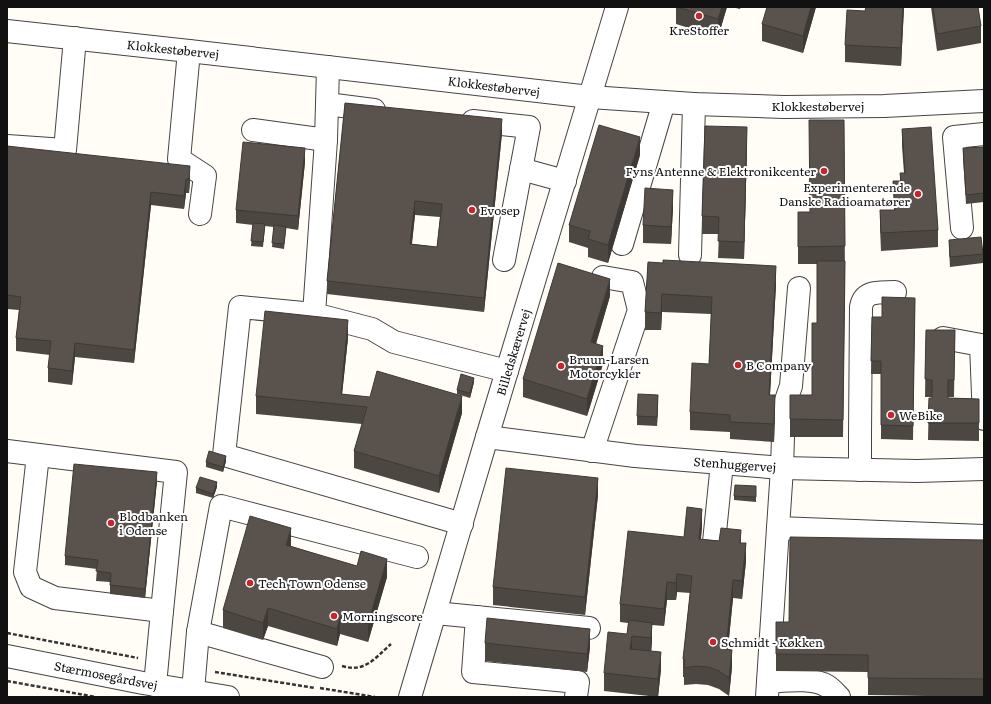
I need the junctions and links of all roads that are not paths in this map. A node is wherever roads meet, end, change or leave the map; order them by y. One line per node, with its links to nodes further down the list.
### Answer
1 (617, 7): 6 (street, Billedskærervej)
2 (7, 31): 3 (street, Klokkestøbervej)
3 (75, 38): 4 (street, Klokkestøbervej); 16 (street)
4 (189, 51): 5 (street, Klokkestøbervej); 19 (street)
5 (328, 67): 6 (street, Klokkestøbervej); 9 (street)
6 (590, 97): 8 (street, Klokkestøbervej); 18 (street, Billedskærervej)
7 (984, 101): 10 (street, Klokkestøbervej)
8 (664, 102): 10 (street, Klokkestøbervej); 21 (street)
9 (327, 104): 11 (street); 15 (street)
10 (694, 104): 22 (street)
11 (397, 112)
12 (451, 118): 17 (street)
13 (253, 130): 15 (street)
14 (984, 134): 20 (street)
15 (326, 140): 27 (street)
16 (7, 146)
17 (521, 169): 18 (street); 23 (street)
18 (565, 180): 29 (street, Billedskærervej)
19 (200, 214)
20 (962, 228)
21 (622, 244)
22 (690, 255)
23 (504, 260)
24 (603, 277): 33 (street)
25 (799, 288): 36 (street)
26 (895, 292): 38 (street)
27 (314, 314): 29 (street); 40 (street)
28 (943, 338): 30 (street)
29 (507, 371): 31 (street, Billedskærervej)
30 (984, 419)
31 (487, 437): 33 (street, Stenhuggervej); 40 (street, Billedskærervej)
32 (7, 451): 34 (street)
33 (592, 451): 35 (street, Stenhuggervej)
34 (38, 455): 45 (street); 45 (street)
35 (722, 463): 36 (street, Stenhuggervej); 43 (street)
36 (782, 468): 38 (street, Stenhuggervej); 41 (street)
37 (984, 469): 38 (street, Stenhuggervej)
38 (860, 470)
39 (984, 522): 42 (street)
40 (462, 524): 46 (street, Billedskærervej)
41 (778, 528): 42 (street); 53 (street)
42 (984, 536)
43 (714, 542)
44 (417, 558): 49 (street)
45 (162, 611): 52 (street)
46 (435, 613): 47 (street); 56 (street, Billedskærervej)
47 (477, 617): 48 (street); 57 (street)
48 (588, 628)
49 (198, 632): 51 (street); 54 (street)
50 (7, 656): 52 (street, Stærmosegårdsvej)
51 (322, 667)
52 (155, 685): 54 (street, Stærmosegårdsvej)
53 (767, 689): 58 (street)
54 (193, 691): 55 (street, Stærmosegårdsvej)
55 (228, 697)
56 (410, 697)
57 (576, 697)
58 (839, 697)

